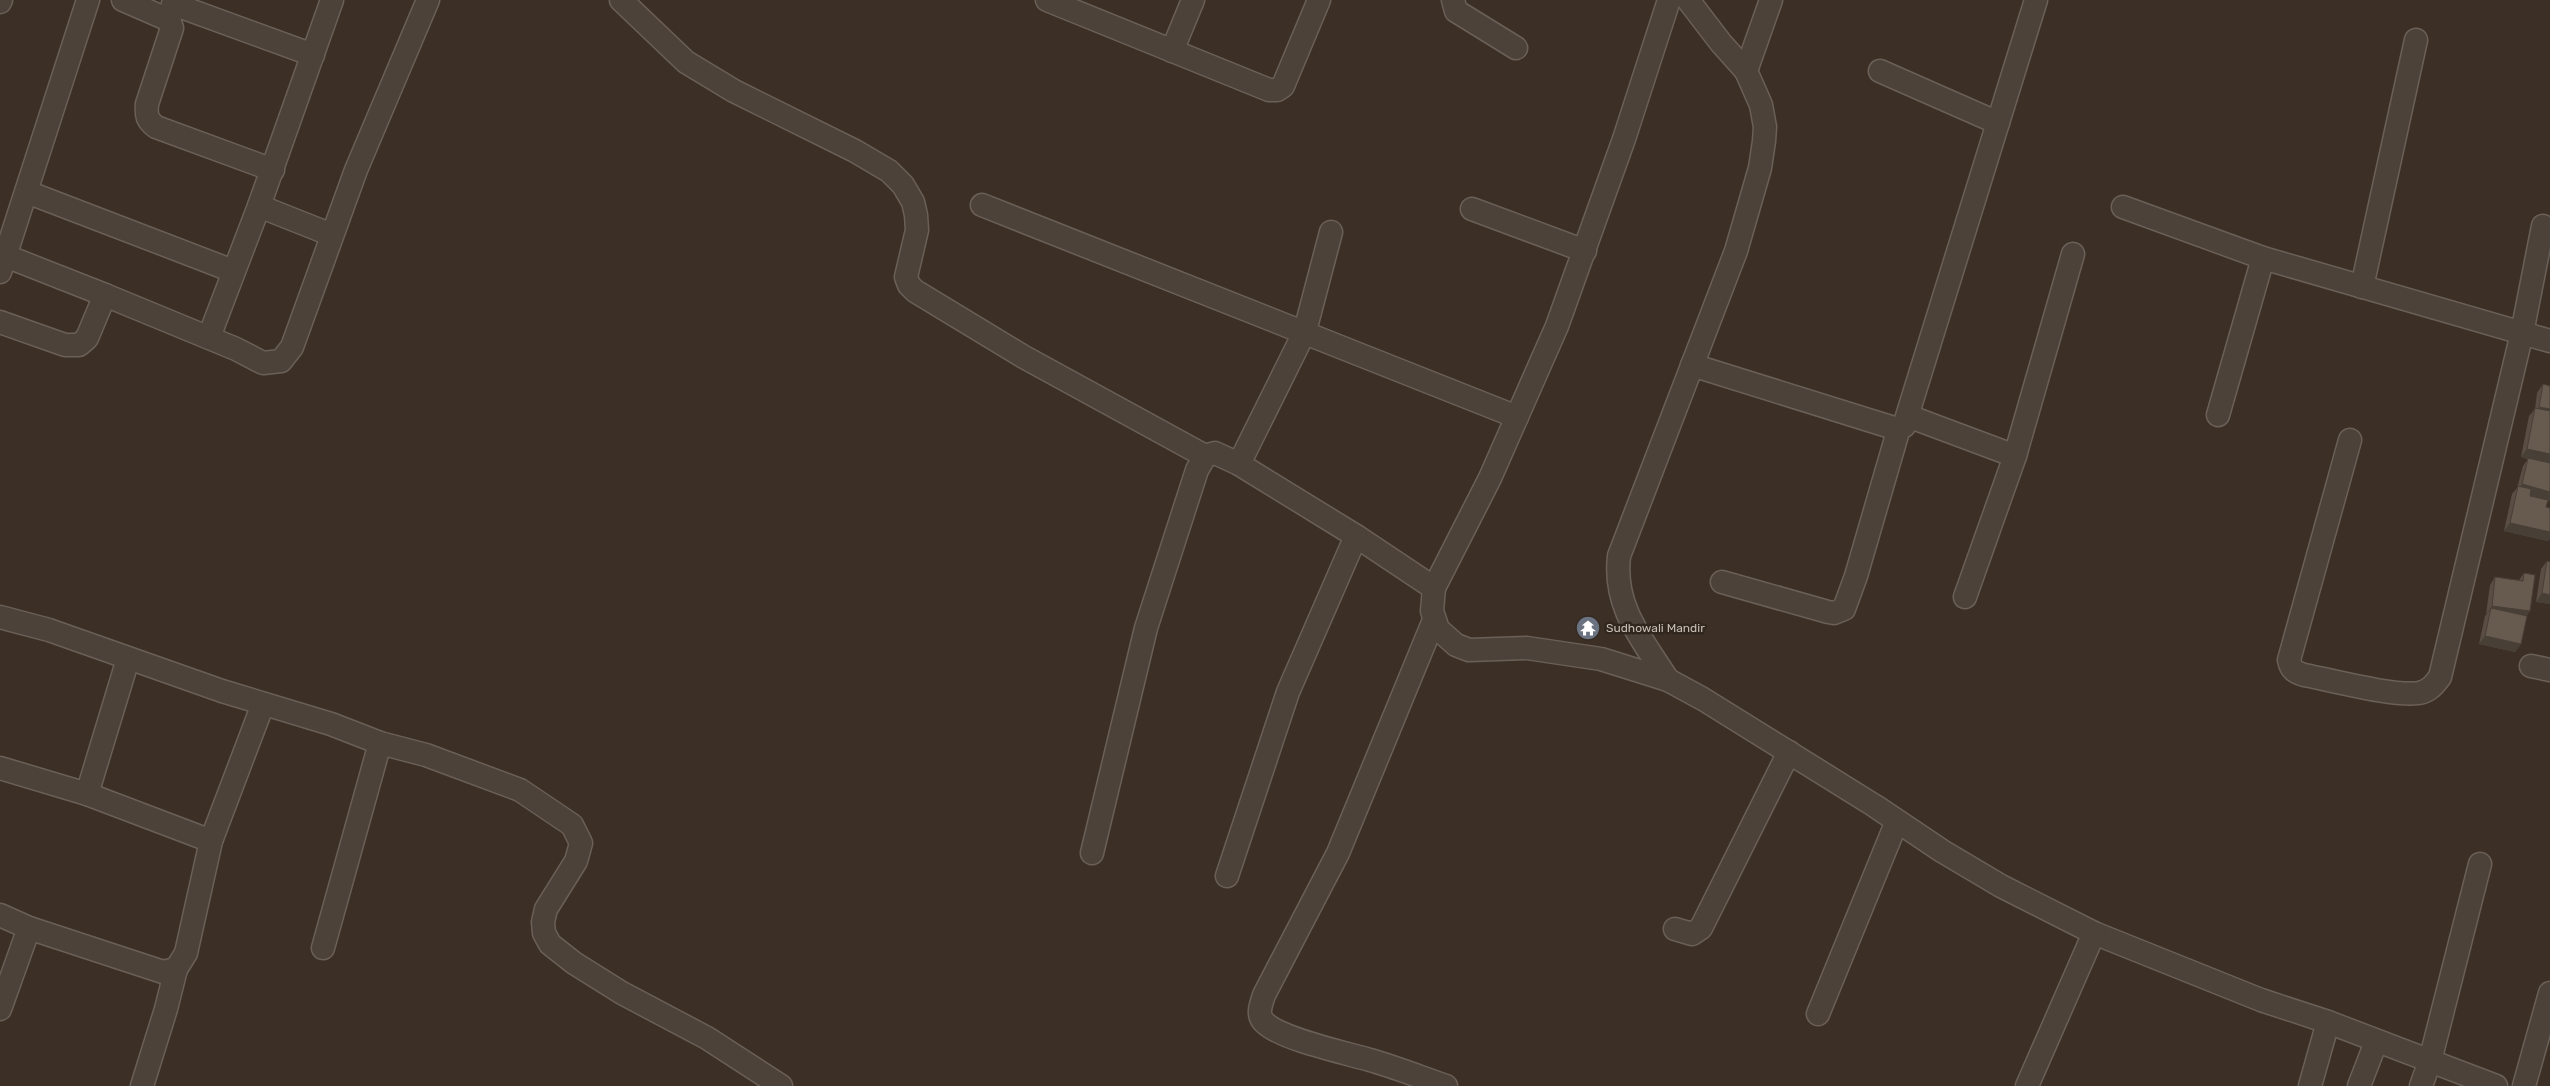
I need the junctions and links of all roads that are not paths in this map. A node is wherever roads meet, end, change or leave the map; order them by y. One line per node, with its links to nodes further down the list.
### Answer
1 (88, 0): 23 (street)
2 (123, 0): 14 (street)
3 (332, 0): 18 (street)
4 (428, 0): 30 (street)
5 (621, 0): 48 (street)
6 (1193, 0): 17 (street)
7 (1319, 0): 17 (street)
8 (1452, 0): 16 (street)
9 (1669, 0): 31 (street)
10 (1688, 0): 20 (street)
11 (1771, 0): 20 (street)
12 (2036, 0): 21 (street)
13 (1057, 2): 17 (street)
14 (168, 20): 18 (street); 22 (street)
15 (2416, 40): 36 (street)
16 (1516, 48)
17 (1172, 51)
18 (313, 55): 22 (street)
19 (1880, 70): 21 (street)
20 (1746, 71): 43 (street)
21 (1998, 124): 46 (street)
22 (273, 170): 25 (street)
23 (27, 192): 34 (street); 35 (street)
24 (982, 205): 39 (street)
25 (259, 206): 30 (street); 35 (street)
26 (2123, 207): 33 (street)
27 (1472, 209): 31 (street)
28 (2543, 226): 40 (street)
29 (1331, 232): 39 (street)
30 (332, 235): 41 (street)
31 (1584, 251): 45 (street)
32 (2073, 254): 49 (street)
33 (2263, 258): 36 (street); 44 (street)
34 (3, 264): 37 (street)
35 (233, 271): 41 (street)
36 (2362, 287): 40 (street)
37 (105, 295): 38 (street); 41 (street)
38 (0, 322)
39 (1305, 331): 45 (street); 50 (street)
40 (2522, 333): 42 (street); 47 (street)
41 (209, 338)
42 (2550, 341)
43 (1692, 365): 46 (street); 58 (street)
44 (2218, 415)
45 (1517, 417): 53 (street)
46 (1904, 422): 49 (street); 52 (street)
47 (2350, 440)
48 (1205, 456): 50 (street); 66 (street)
49 (2015, 456): 54 (street)
50 (1239, 464): 51 (street)
51 (1356, 536): 53 (street); 68 (street)
52 (1722, 582)
53 (1434, 588): 56 (street)
54 (1965, 597)
55 (0, 617): 57 (street)
56 (1434, 620): 58 (street); 83 (street)
57 (128, 659): 59 (street); 63 (street)
58 (1668, 680): 61 (street)
59 (263, 704): 60 (street); 65 (street)
60 (380, 743): 73 (street); 82 (street)
61 (1789, 752): 64 (street); 71 (street)
62 (0, 768): 63 (street)
63 (87, 794): 65 (street)
64 (1897, 821): 72 (street); 77 (street)
65 (211, 841): 74 (street)
66 (1092, 853)
67 (2480, 864): 80 (street)
68 (1227, 876)
69 (0, 915): 70 (street)
70 (29, 928): 74 (street); 76 (street)
71 (1675, 929)
72 (2094, 933): 78 (street); 84 (street)
73 (323, 948)
74 (176, 969): 81 (street)
75 (2550, 993): 89 (street)
76 (0, 1009)
77 (1818, 1014)
78 (2328, 1022): 79 (street); 85 (street)
79 (2376, 1042): 80 (street); 86 (street)
80 (2430, 1061): 87 (street); 88 (street)
81 (142, 1086)
82 (781, 1086)
83 (1446, 1086)
84 (2027, 1086)
85 (2310, 1086)
86 (2359, 1086)
87 (2421, 1086)
88 (2496, 1086)
89 (2524, 1086)

